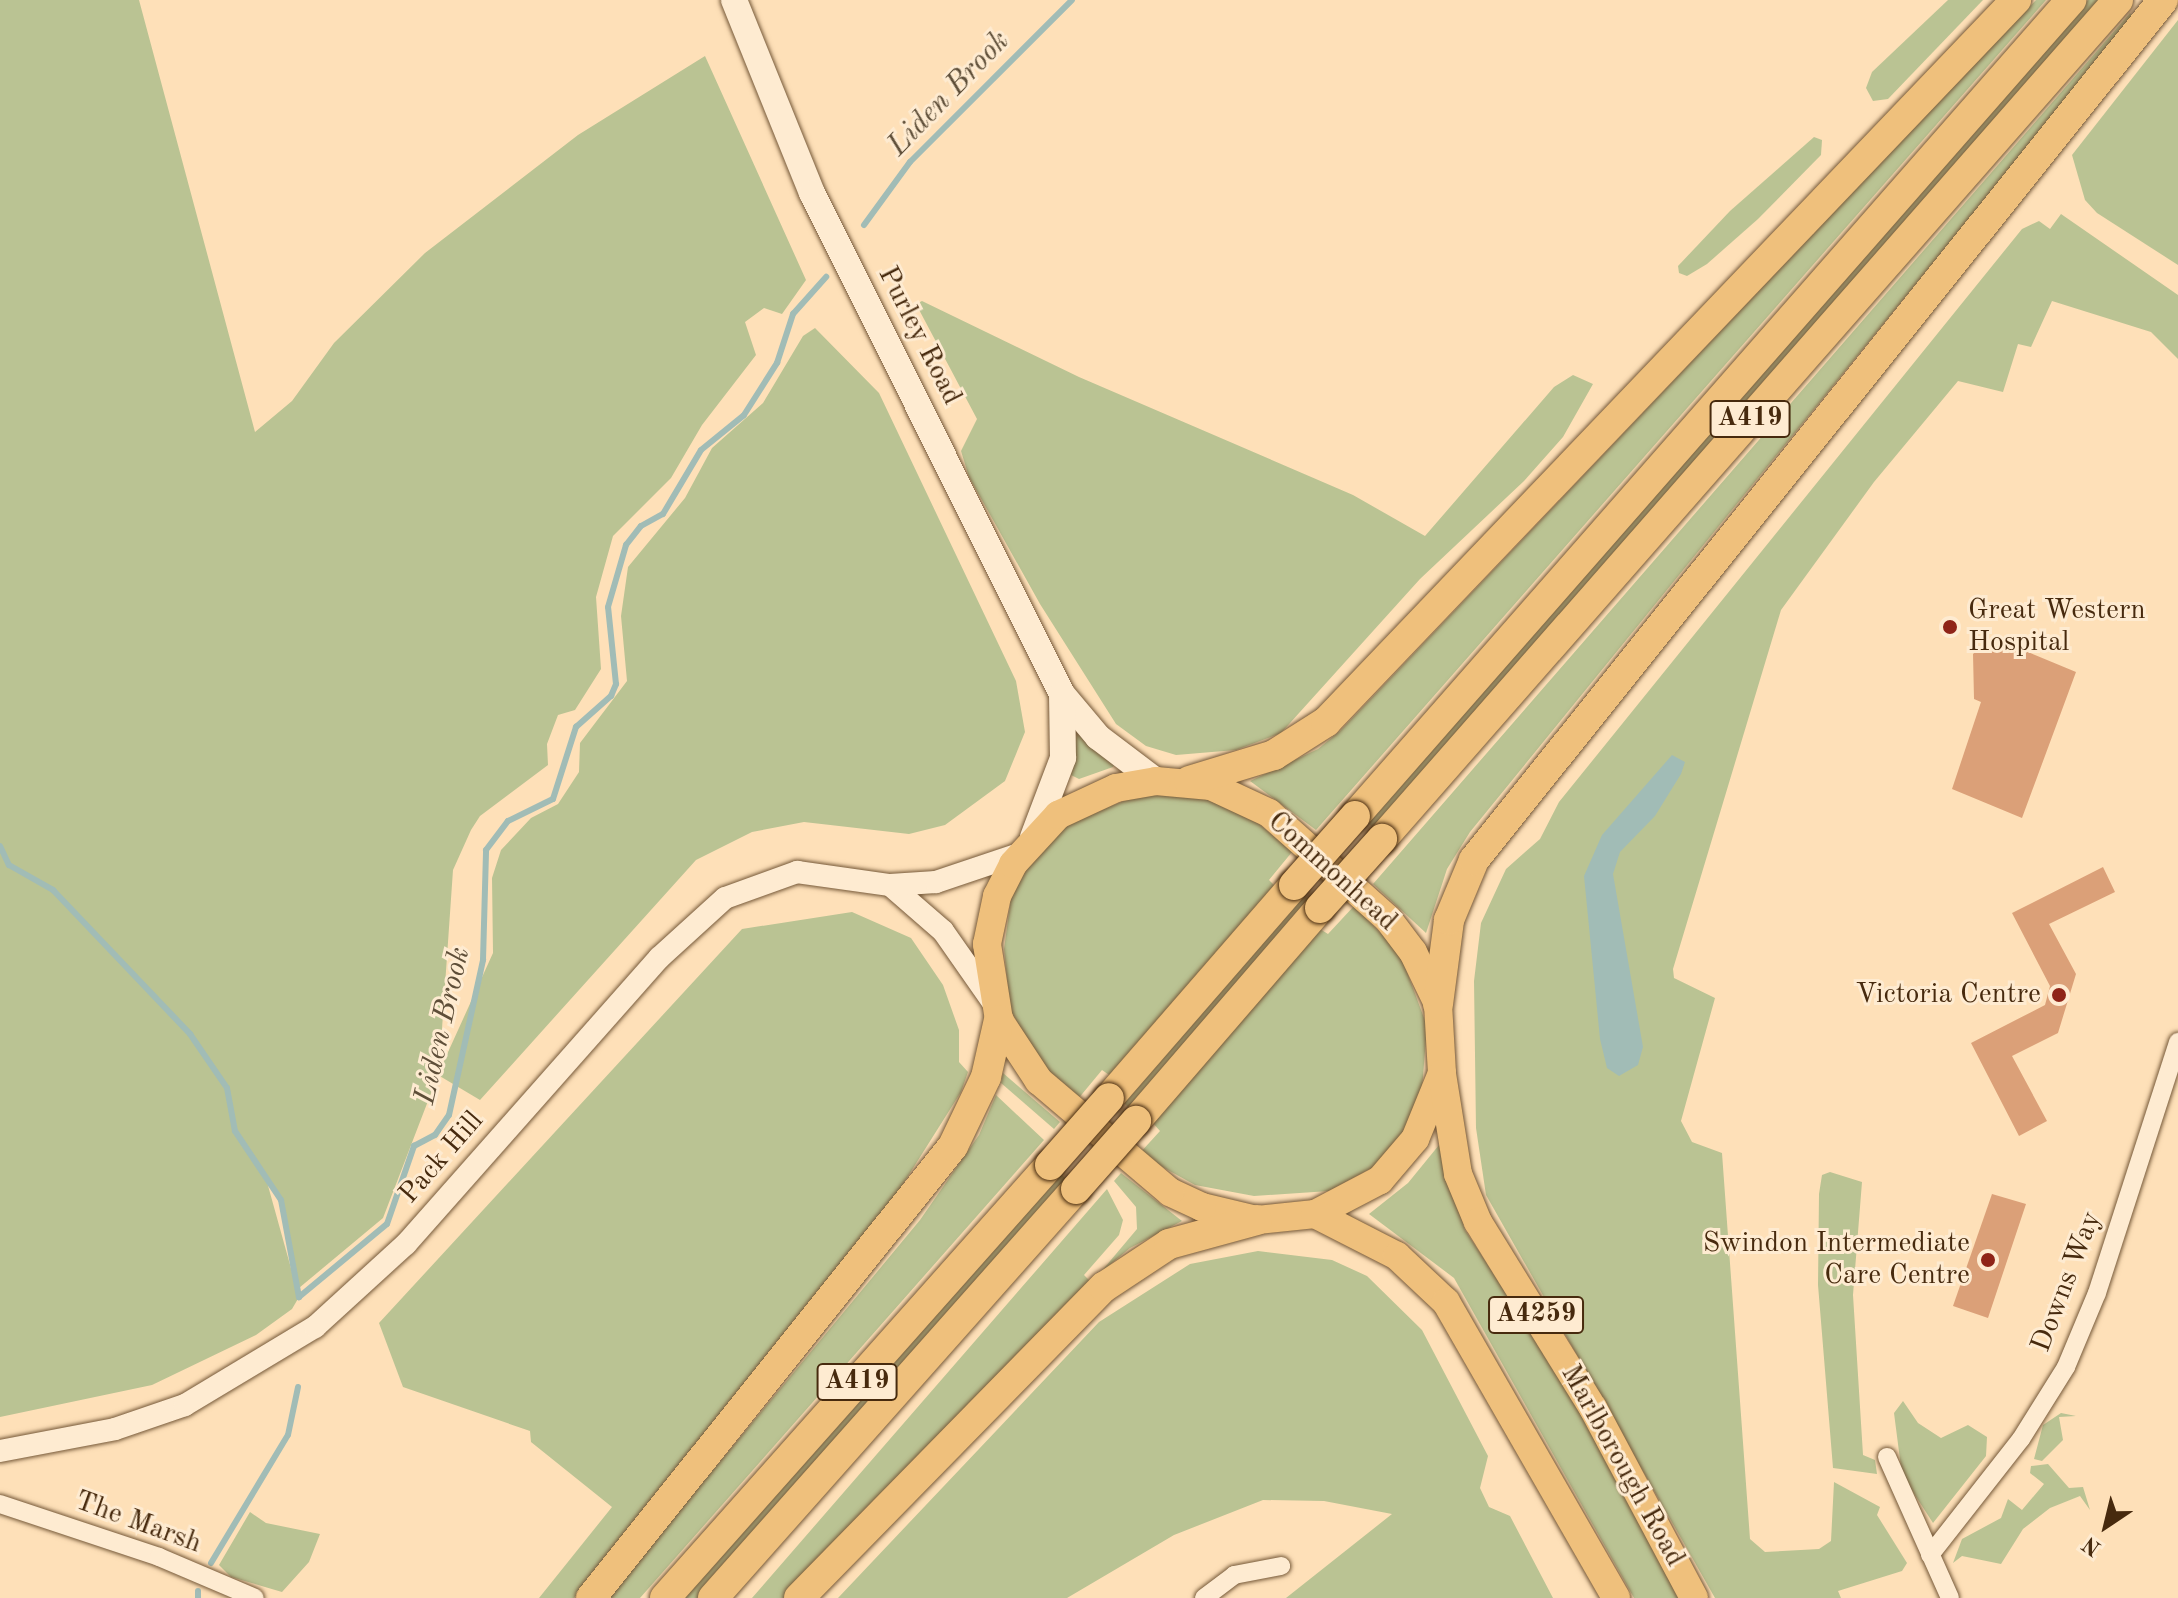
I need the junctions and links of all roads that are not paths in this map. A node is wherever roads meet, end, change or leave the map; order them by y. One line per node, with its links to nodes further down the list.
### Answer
1 (734, 0): 6 (main road, Purley Road)
2 (2016, 0): 8 (highway)
3 (2071, 0): 24 (highway, A419, bridge)
4 (2118, 0): 25 (highway, A419, bridge)
5 (2163, 0): 11 (highway, A419)
6 (1062, 694): 7 (main road, Purley Road); 9 (main road, Purley Road)
7 (1156, 781): 8 (main road, Commonhead); 9 (main road, Commonhead)
8 (1189, 781): 11 (main road, Commonhead)
9 (1026, 845): 10 (street, Pack Hill); 12 (main road, Commonhead)
10 (890, 885): 12 (street); 17 (street, Pack Hill)
11 (1438, 1004): 14 (main road, Commonhead)
12 (995, 1011): 16 (main road, Commonhead); 23 (highway, A419)
13 (2178, 1042): 20 (street, Downs Way)
14 (1442, 1073): 15 (main road, Commonhead); 29 (main road, Marlborough Road / A4259)
15 (1315, 1214): 16 (main road, Commonhead); 28 (main road, A4259)
16 (1257, 1220): 26 (highway)
17 (0, 1451)
18 (1887, 1457): 20 (street)
19 (0, 1504): 22 (street, The Marsh)
20 (1930, 1555): 30 (street)
21 (1281, 1566): 27 (street)
22 (255, 1598)
23 (591, 1598)
24 (665, 1598)
25 (713, 1598)
26 (799, 1598)
27 (1204, 1598)
28 (1616, 1598)
29 (1694, 1598)
30 (1950, 1598)

